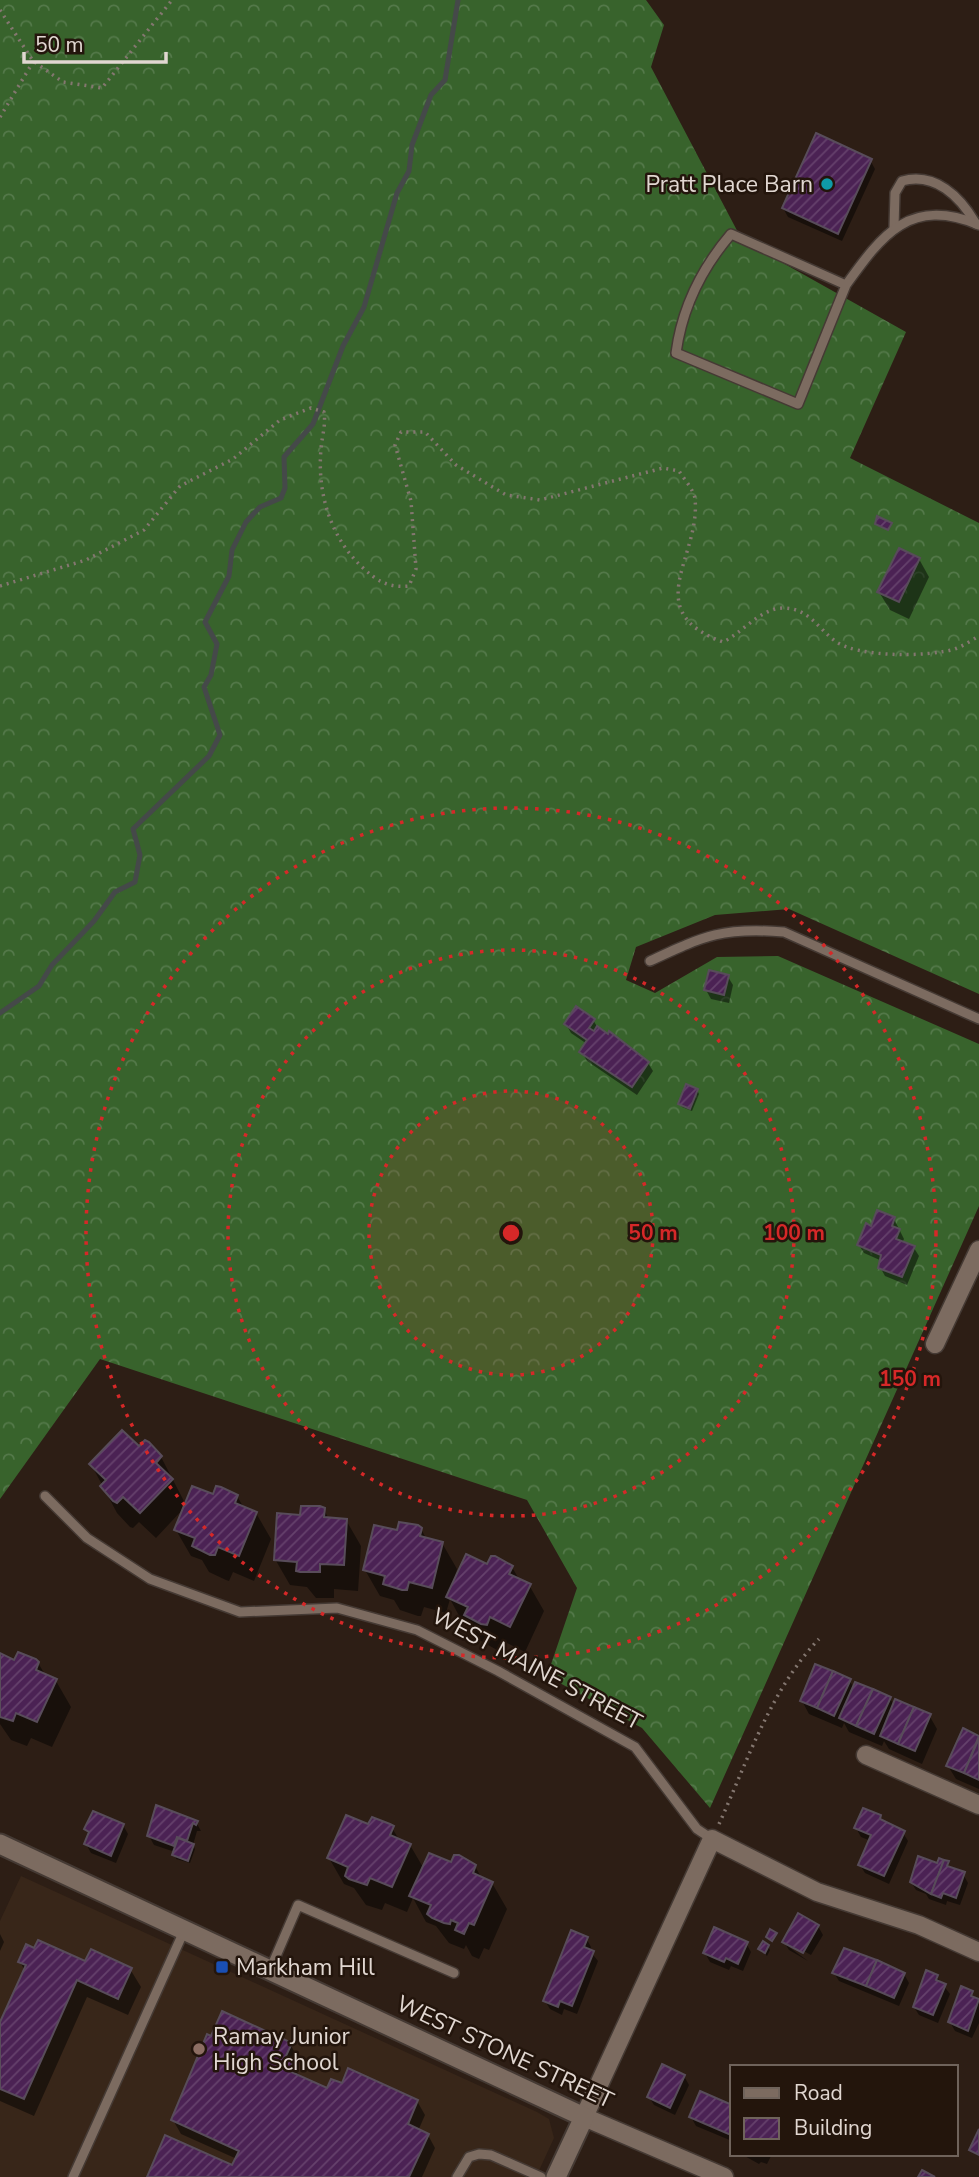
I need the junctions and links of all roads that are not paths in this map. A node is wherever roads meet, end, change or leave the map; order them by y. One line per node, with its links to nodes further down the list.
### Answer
1 (977, 224): 2 (lane); 2 (lane)
2 (894, 227): 3 (lane)
3 (846, 285): 3 (lane)
4 (650, 961): 5 (lane)
5 (979, 1019)
6 (979, 1250): 7 (street)
7 (934, 1344)
8 (45, 1496): 11 (lane, WEST MAINE STREET)
9 (866, 1755): 10 (street)
10 (979, 1805)
11 (712, 1839): 14 (street, WEST MAINE STREET); 17 (street)
12 (0, 1844): 13 (street, WEST STONE STREET)
13 (184, 1931): 15 (street, WEST STONE STREET); 18 (lane)
14 (979, 1952)
15 (270, 1970): 16 (lane); 17 (street, WEST STONE STREET)
16 (454, 1973)
17 (584, 2117): 21 (street); 22 (street, WEST STONE STREET)
18 (73, 2177)
19 (457, 2177): 20 (lane)
20 (541, 2177)
21 (556, 2177)
22 (724, 2177)

